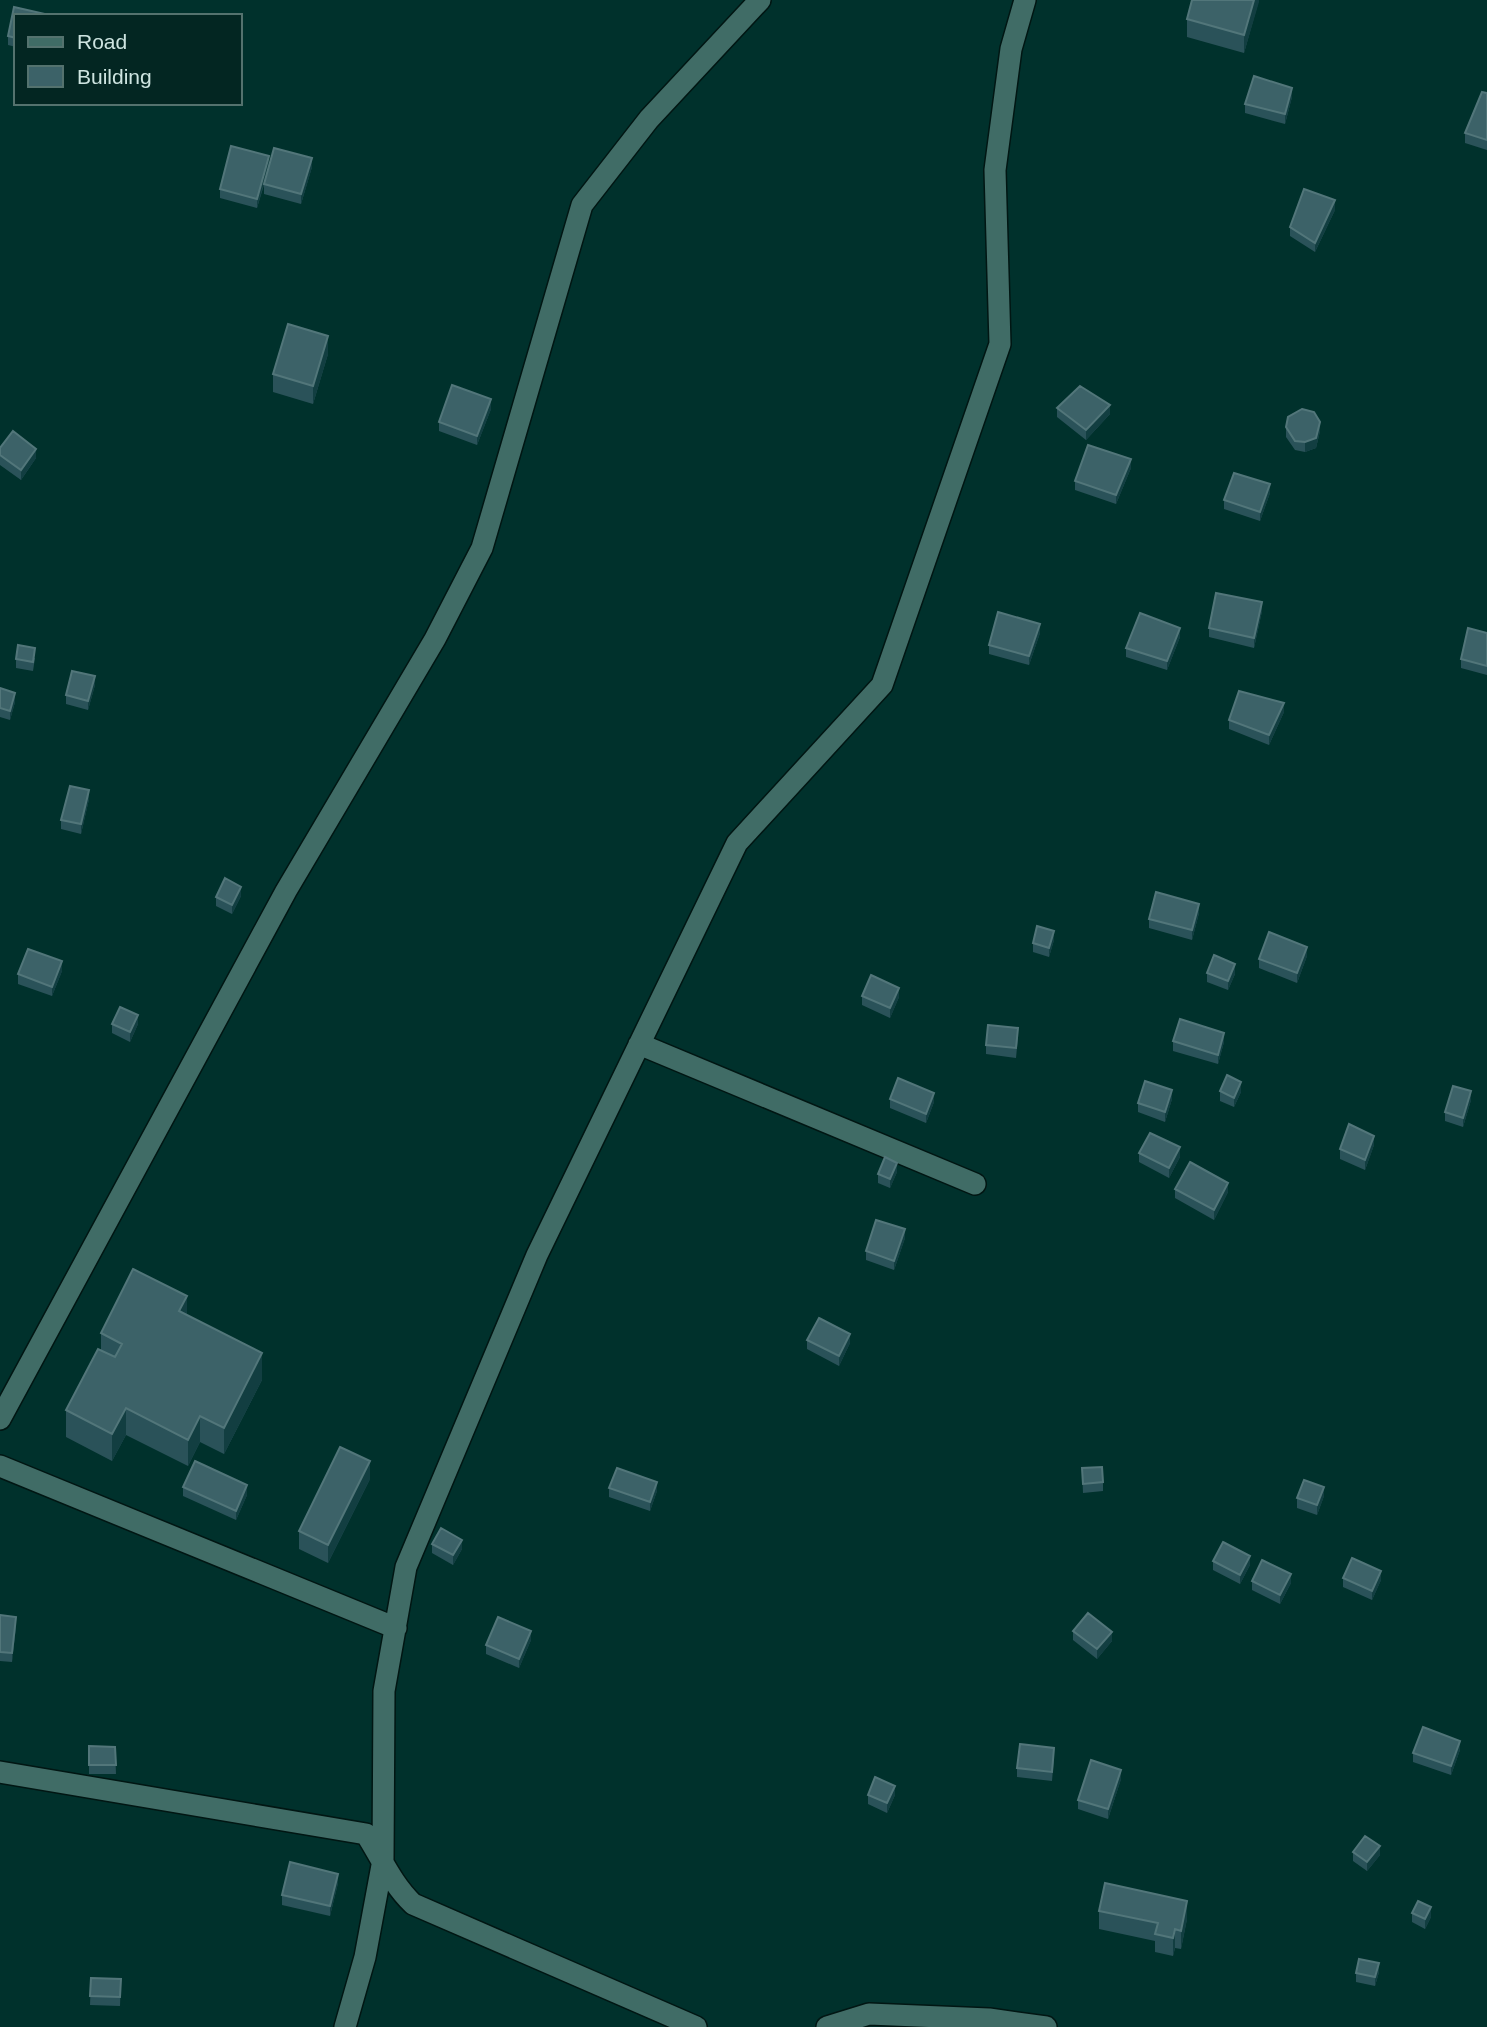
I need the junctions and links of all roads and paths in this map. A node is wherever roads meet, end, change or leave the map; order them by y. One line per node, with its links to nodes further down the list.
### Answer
1 (760, 0): 5 (street)
2 (1025, 0): 3 (street)
3 (639, 1044): 4 (street); 7 (street)
4 (975, 1184)
5 (0, 1419)
6 (0, 1466): 7 (street)
7 (396, 1628): 9 (street)
8 (0, 1772): 9 (street)
9 (383, 1860): 10 (street); 11 (street)
10 (345, 2027)
11 (696, 2027)
12 (827, 2027): 13 (street)
13 (1046, 2027)

